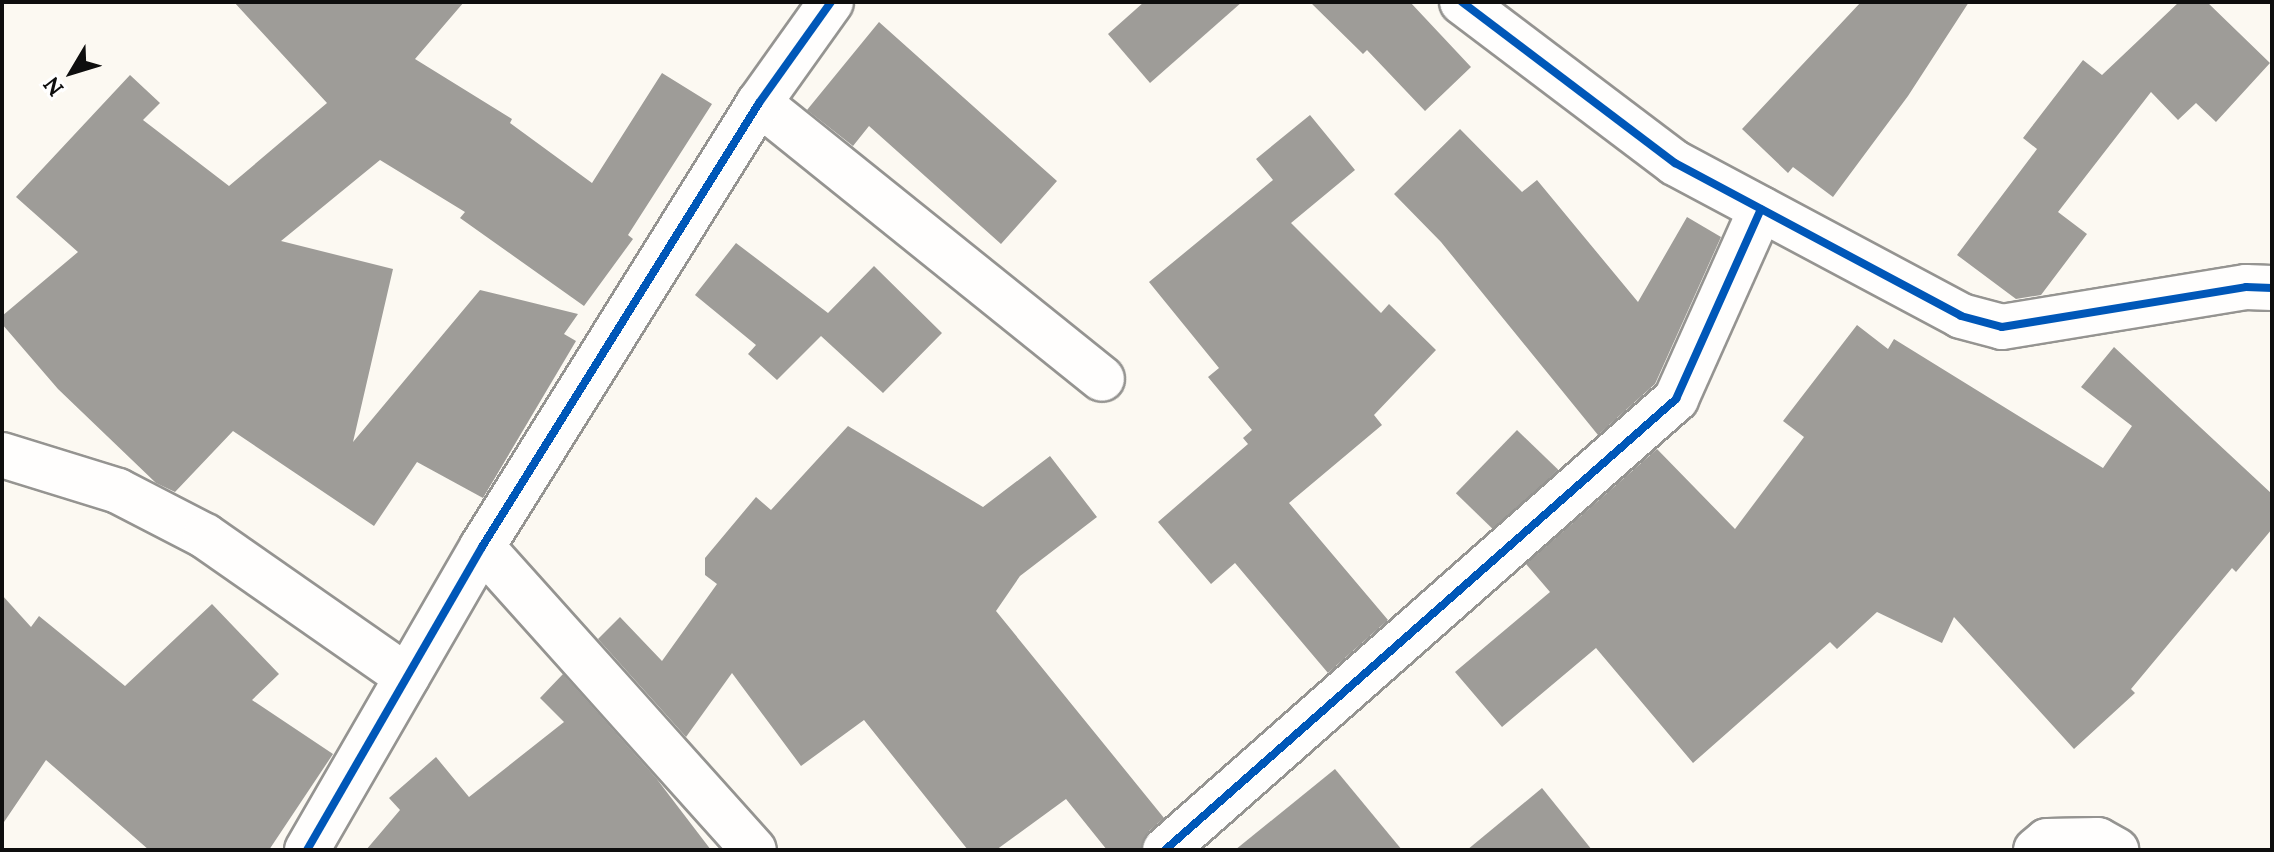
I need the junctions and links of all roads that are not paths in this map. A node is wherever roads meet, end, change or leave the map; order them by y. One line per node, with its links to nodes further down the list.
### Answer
1 (831, 2): 3 (street)
2 (1462, 2): 4 (street)
3 (759, 103): 6 (street); 8 (street)
4 (1761, 209): 5 (street); 12 (street)
5 (2272, 288)
6 (1102, 379)
7 (2, 455): 9 (street)
8 (482, 547): 9 (street); 11 (street)
9 (407, 677): 10 (street)
10 (307, 850)
11 (754, 850)
12 (1165, 850)
13 (2036, 850): 14 (street)
14 (2116, 850)

